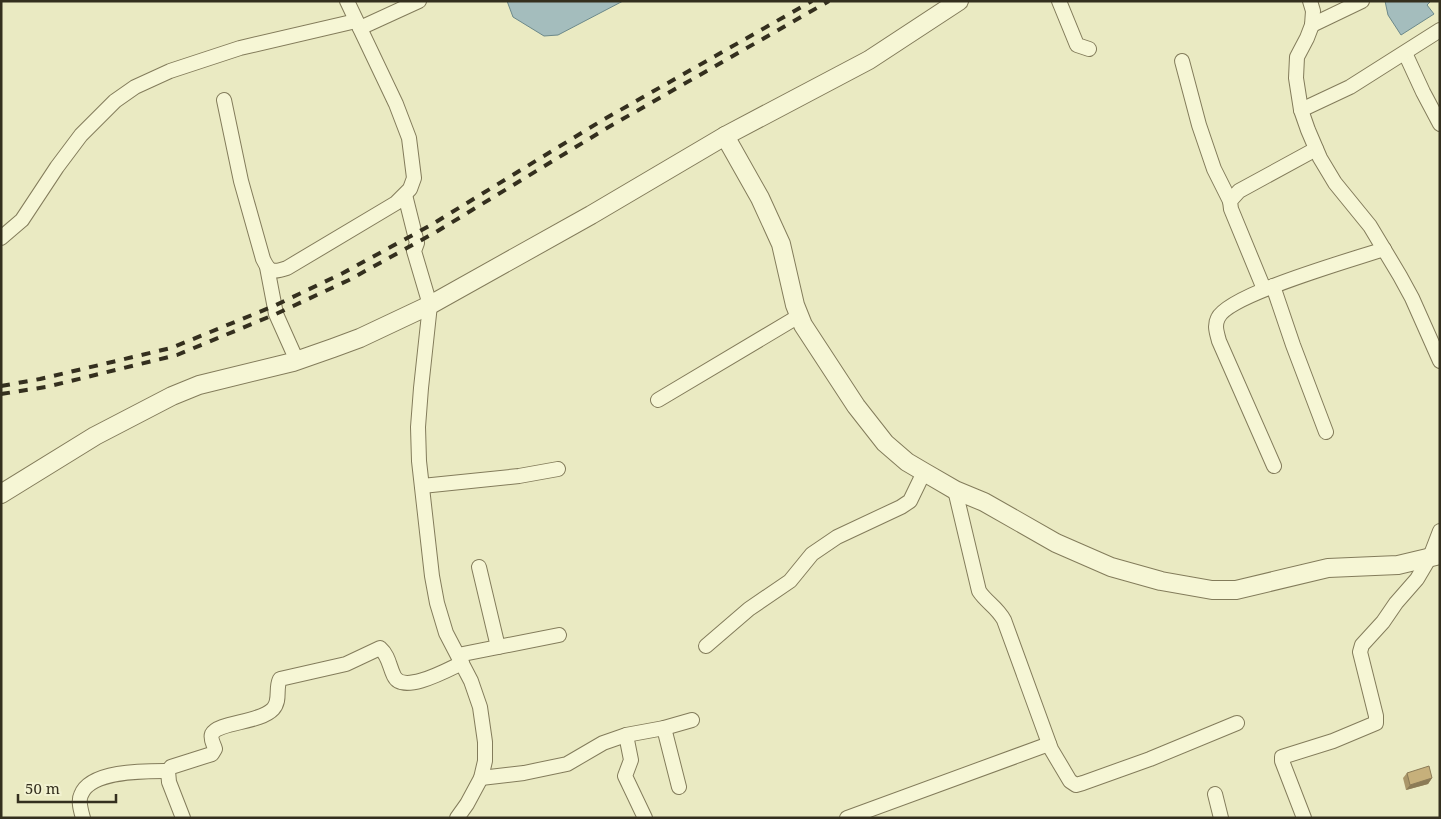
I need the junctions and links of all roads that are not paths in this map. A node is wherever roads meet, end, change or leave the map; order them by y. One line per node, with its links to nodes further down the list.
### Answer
1 (347, 1): 7 (street)
2 (419, 1): 7 (street)
3 (959, 1): 16 (street)
4 (1059, 1): 10 (street)
5 (1310, 1): 8 (street)
6 (1362, 1): 8 (street)
7 (358, 25): 18 (street); 20 (street)
8 (1312, 25): 14 (street)
9 (1440, 30): 11 (street)
10 (1089, 49)
11 (1405, 53): 14 (street); 15 (street)
12 (1182, 61): 19 (street)
13 (224, 100): 22 (street)
14 (1301, 110): 17 (street)
15 (1440, 124)
16 (725, 136): 24 (street); 25 (street)
17 (1316, 149): 19 (street); 21 (street)
18 (405, 195): 22 (street); 24 (street)
19 (1230, 201): 23 (street)
20 (1, 238)
21 (1384, 249): 23 (street); 27 (street)
22 (267, 267): 26 (street)
23 (1268, 287): 29 (street); 30 (street)
24 (430, 305): 26 (street); 33 (street)
25 (799, 316): 28 (street); 32 (street)
26 (297, 360): 35 (street)
27 (1440, 361)
28 (658, 400)
29 (1326, 432)
30 (1274, 466)
31 (558, 469): 33 (street)
32 (924, 472): 34 (street); 40 (street)
33 (422, 486): 42 (street)
34 (954, 490): 37 (street); 47 (street)
35 (1, 494)
36 (1440, 531): 37 (street)
37 (1435, 556): 58 (street)
38 (479, 568): 41 (street)
39 (559, 635): 41 (street)
40 (706, 646)
41 (498, 648): 42 (street)
42 (460, 659): 48 (street); 49 (street)
43 (692, 720): 45 (street)
44 (1237, 723): 47 (street)
45 (664, 728): 46 (street); 50 (street)
46 (626, 735): 49 (street); 55 (street)
47 (1049, 744): 56 (street)
48 (168, 771): 52 (street); 53 (street)
49 (481, 778): 54 (street)
50 (679, 787)
51 (1215, 794): 57 (street)
52 (83, 818)
53 (183, 818)
54 (458, 818)
55 (645, 818)
56 (847, 818)
57 (1221, 818)
58 (1304, 818)

